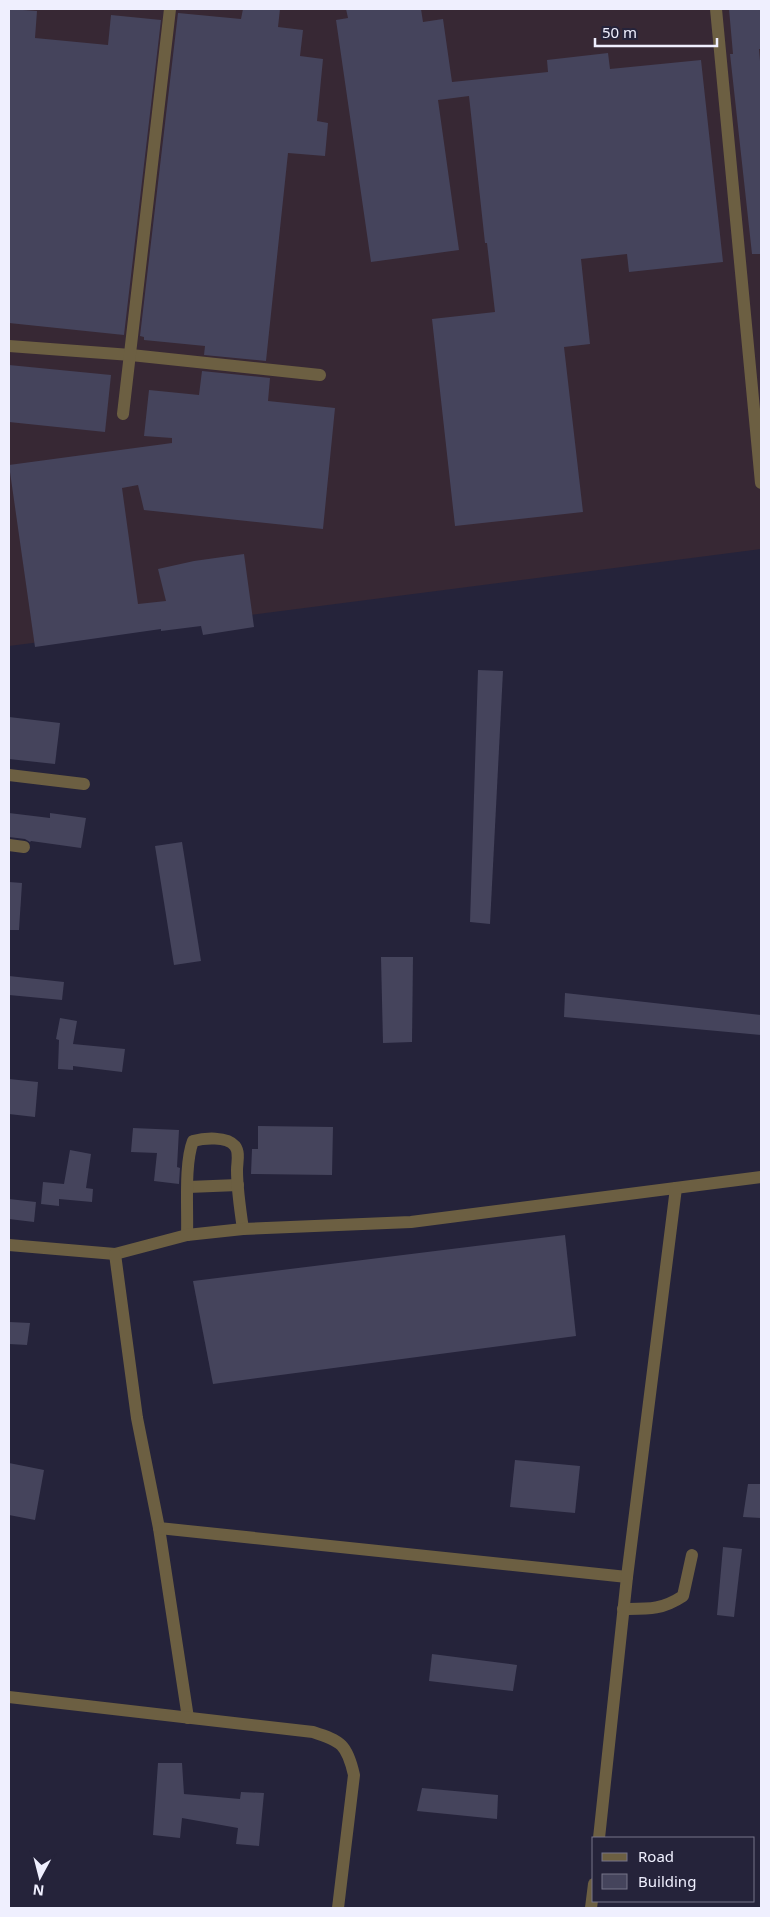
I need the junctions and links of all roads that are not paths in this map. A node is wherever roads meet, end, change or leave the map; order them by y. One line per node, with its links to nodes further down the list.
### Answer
1 (170, 9): 4 (street)
2 (716, 9): 7 (street)
3 (9, 346): 4 (street)
4 (131, 355): 5 (street); 6 (street)
5 (320, 375)
6 (123, 414)
7 (761, 483)
8 (9, 775): 9 (street)
9 (84, 784)
10 (9, 845): 11 (street)
11 (24, 847)
12 (761, 1177): 15 (street)
13 (188, 1186): 14 (street); 14 (street); 17 (street)
14 (238, 1186): 16 (street)
15 (676, 1188): 16 (street); 22 (street)
16 (243, 1229): 17 (street)
17 (187, 1235): 19 (street)
18 (9, 1245): 19 (street)
19 (115, 1254): 20 (street)
20 (159, 1528): 22 (street); 25 (street)
21 (692, 1555): 23 (street)
22 (626, 1577): 23 (street)
23 (623, 1609): 26 (street)
24 (9, 1697): 25 (street)
25 (188, 1718): 27 (street)
26 (599, 1837)
27 (338, 1908)

